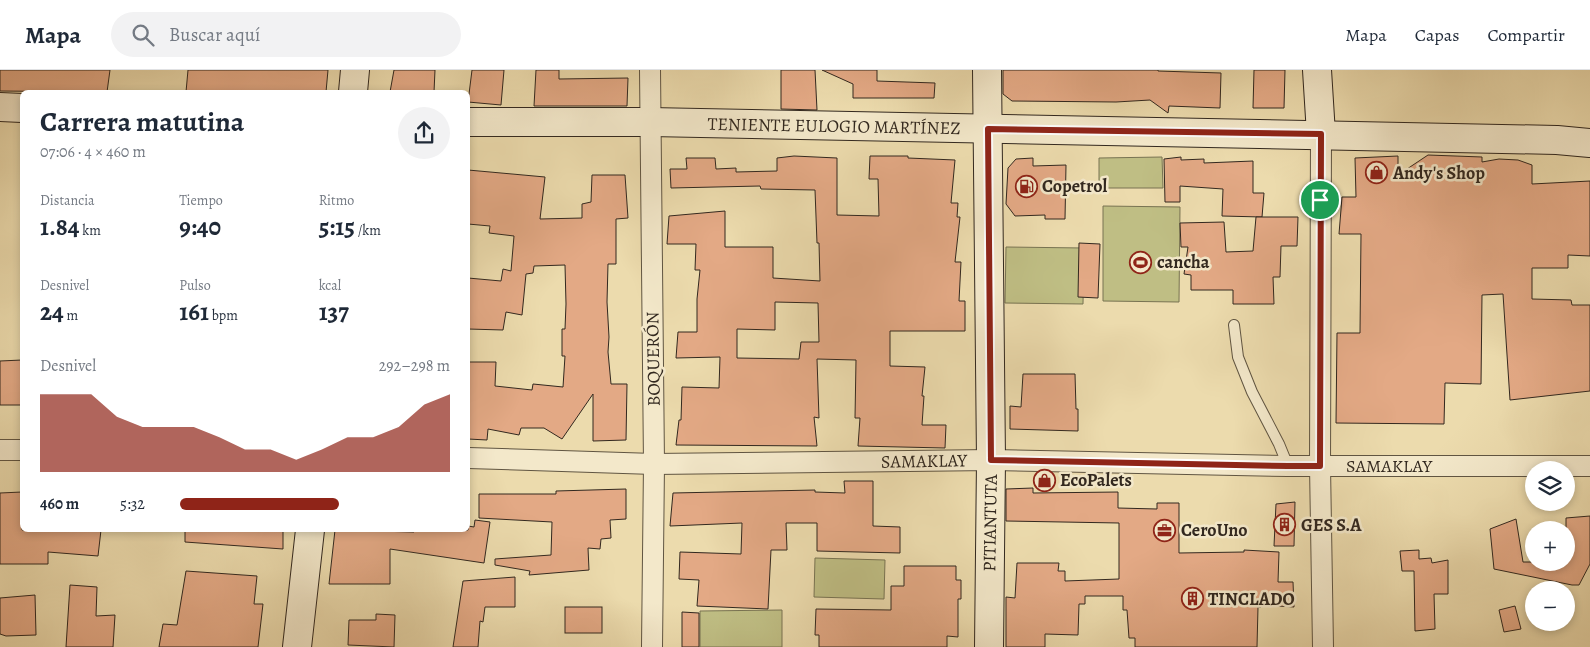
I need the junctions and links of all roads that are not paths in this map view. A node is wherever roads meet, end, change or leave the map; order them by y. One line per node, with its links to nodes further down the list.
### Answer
1 (355, 70): 5 (street)
2 (650, 70): 9 (street, BOQUERÓN)
3 (987, 70): 10 (street, PITIANTUTA)
4 (1317, 70): 11 (street)
5 (353, 90)
6 (0, 107): 7 (street)
7 (20, 108)
8 (470, 122): 9 (street, TENIENTE EULOGIO MARTÍNEZ)
9 (650, 122): 10 (street, TENIENTE EULOGIO MARTÍNEZ); 18 (street, BOQUERÓN)
10 (988, 129): 11 (street, TENIENTE EULOGIO MARTÍNEZ); 17 (street, PITIANTUTA)
11 (1321, 134): 12 (street, TENIENTE EULOGIO MARTÍNEZ); 20 (street)
12 (1590, 143)
13 (1234, 325): 19 (lane)
14 (0, 450): 15 (street)
15 (20, 450)
16 (470, 458): 18 (street, SAMAKLAY)
17 (991, 460): 18 (street, SAMAKLAY); 19 (street, SAMAKLAY); 25 (street, PITIANTUTA)
18 (654, 464): 24 (street, BOQUERÓN)
19 (1288, 466): 20 (street, SAMAKLAY)
20 (1320, 466): 21 (street, SAMAKLAY); 26 (street)
21 (1590, 466)
22 (310, 532): 23 (street)
23 (298, 647)
24 (652, 647)
25 (988, 647)
26 (1323, 647)

